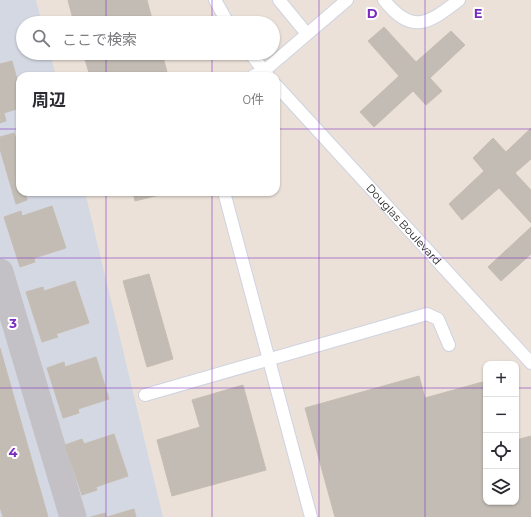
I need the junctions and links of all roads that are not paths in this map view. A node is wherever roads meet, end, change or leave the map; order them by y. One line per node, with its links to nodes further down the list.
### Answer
1 (215, 0): 6 (street)
2 (279, 0): 7 (street)
3 (347, 0): 7 (street)
4 (384, 0): 5 (street)
5 (459, 0)
6 (224, 16)
7 (307, 34): 8 (street)
8 (280, 58)
9 (254, 60): 11 (street)
10 (278, 60): 12 (street)
11 (261, 72)
12 (264, 72)
13 (280, 89): 17 (street, Douglas Boulevard)
14 (225, 196): 16 (street)
15 (449, 345): 16 (street)
16 (270, 360): 18 (street); 19 (street)
17 (531, 363)
18 (145, 395)
19 (311, 517)

